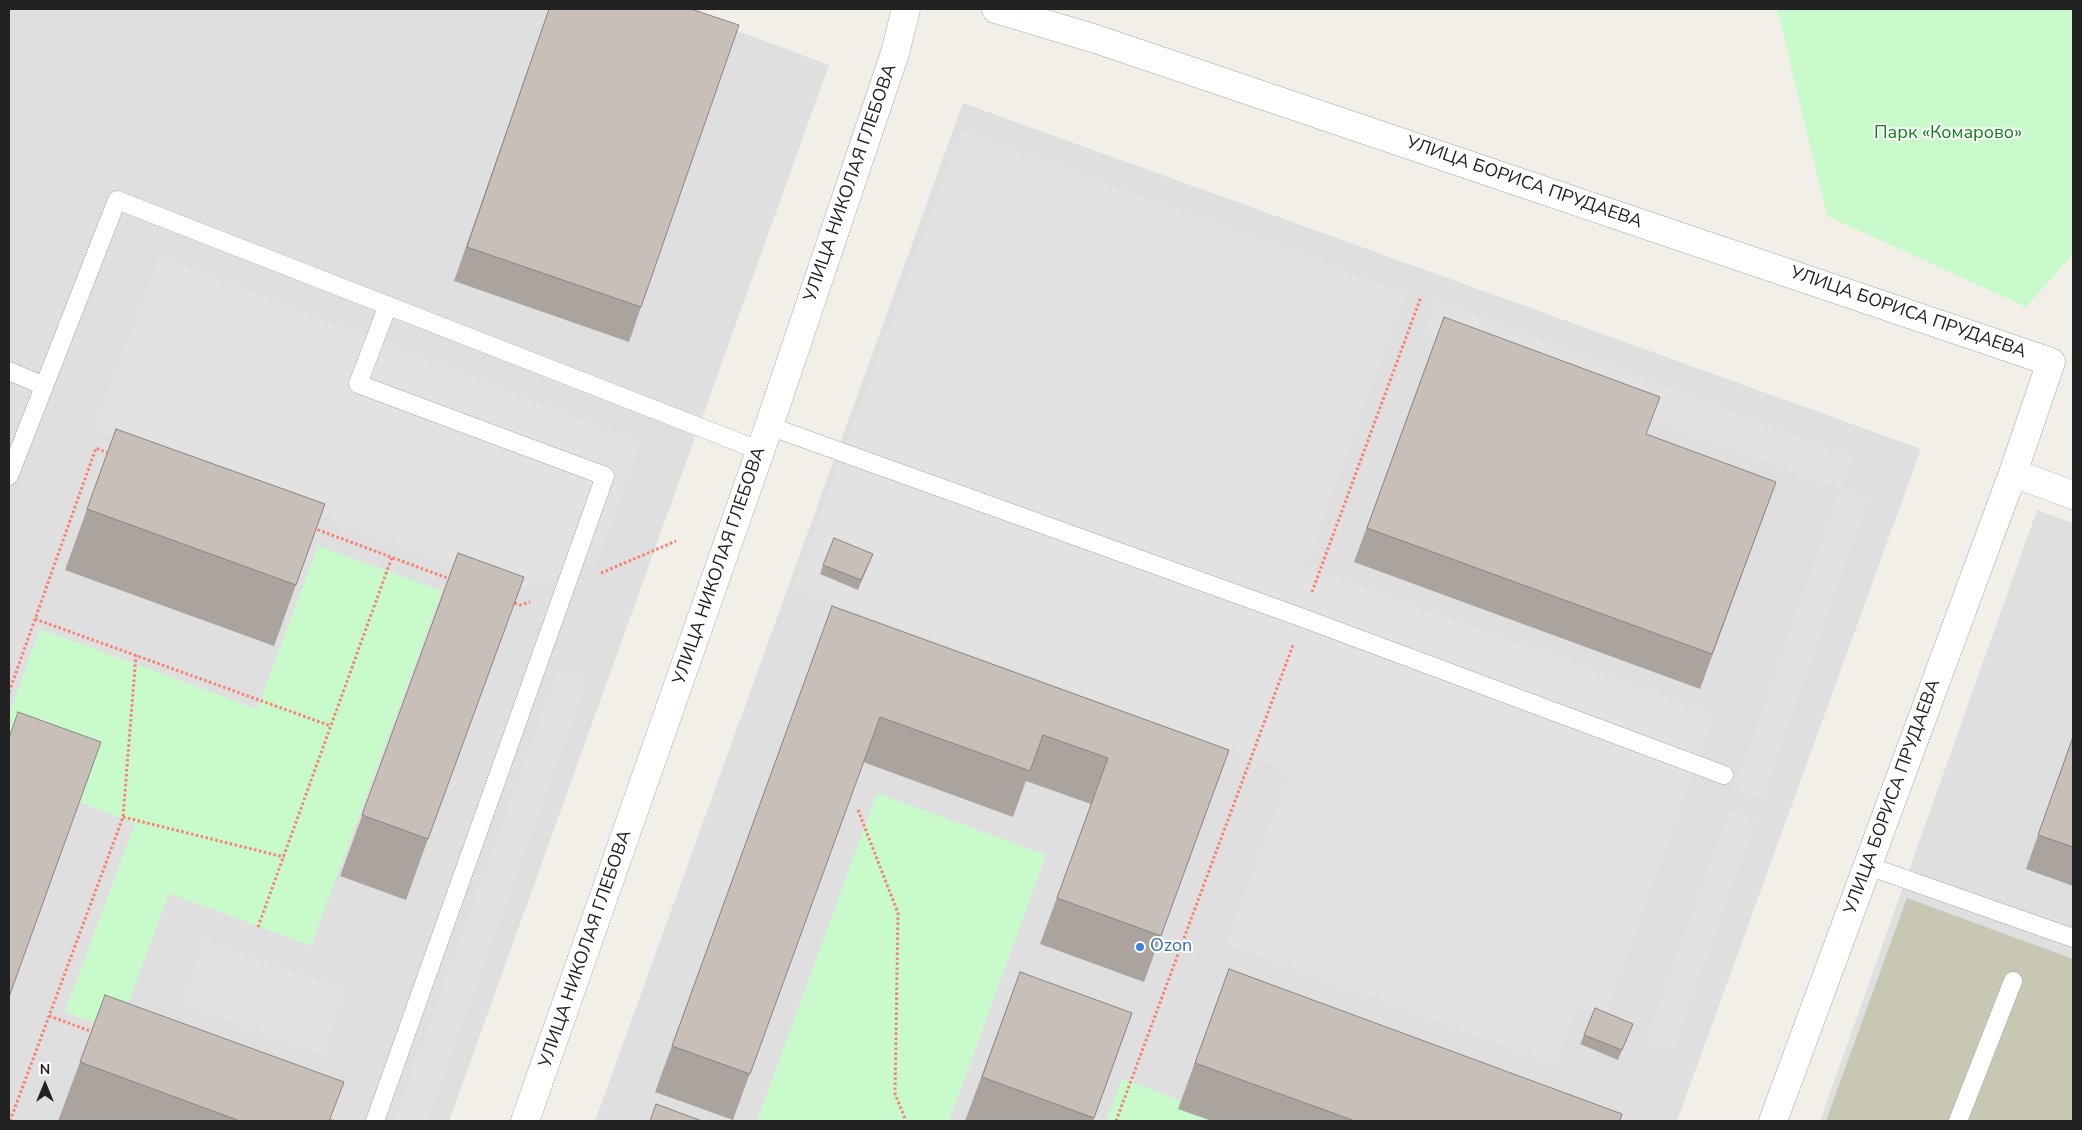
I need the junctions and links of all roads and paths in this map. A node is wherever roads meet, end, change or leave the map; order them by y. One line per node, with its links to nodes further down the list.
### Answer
1 (906, 9): 8 (street, УЛИЦА НИКОЛАЯ ГЛЕБОВА)
2 (996, 9): 5 (street, УЛИЦА БОРИСА ПРУДАЕВА)
3 (1421, 297): 20 (path)
4 (388, 305): 7 (lane); 8 (lane); 17 (lane)
5 (2062, 366): 10 (street, УЛИЦА БОРИСА ПРУДАЕВА)
6 (9, 371): 7 (lane)
7 (44, 386): 11 (lane)
8 (765, 439): 20 (lane); 38 (street, УЛИЦА НИКОЛАЯ ГЛЕБОВА)
9 (114, 455): 19 (path)
10 (2013, 473): 12 (street); 28 (street, УЛИЦА БОРИСА ПРУДАЕВА)
11 (9, 476)
12 (2073, 495)
13 (309, 527): 15 (path)
14 (676, 541): 17 (path)
15 (392, 558): 16 (path); 23 (path)
16 (456, 581)
17 (564, 588): 18 (path); 37 (lane)
18 (502, 598)
19 (35, 618): 21 (path); 22 (path)
20 (1303, 618): 24 (lane); 40 (path)
21 (136, 655): 23 (path); 26 (path)
22 (9, 692)
23 (332, 726): 27 (path)
24 (1724, 775)
25 (858, 810): 39 (path)
26 (123, 817): 27 (path); 32 (path)
27 (284, 857): 29 (path)
28 (1868, 866): 30 (lane); 41 (street, УЛИЦА БОРИСА ПРУДАЕВА)
29 (258, 927)
30 (2073, 938)
31 (2013, 981): 42 (lane)
32 (49, 1016): 33 (path); 35 (path)
33 (95, 1033)
34 (324, 1118): 36 (path)
35 (10, 1121)
36 (333, 1121)
37 (376, 1121)
38 (526, 1121)
39 (906, 1121)
40 (1116, 1121)
41 (1773, 1121)
42 (1958, 1121)

